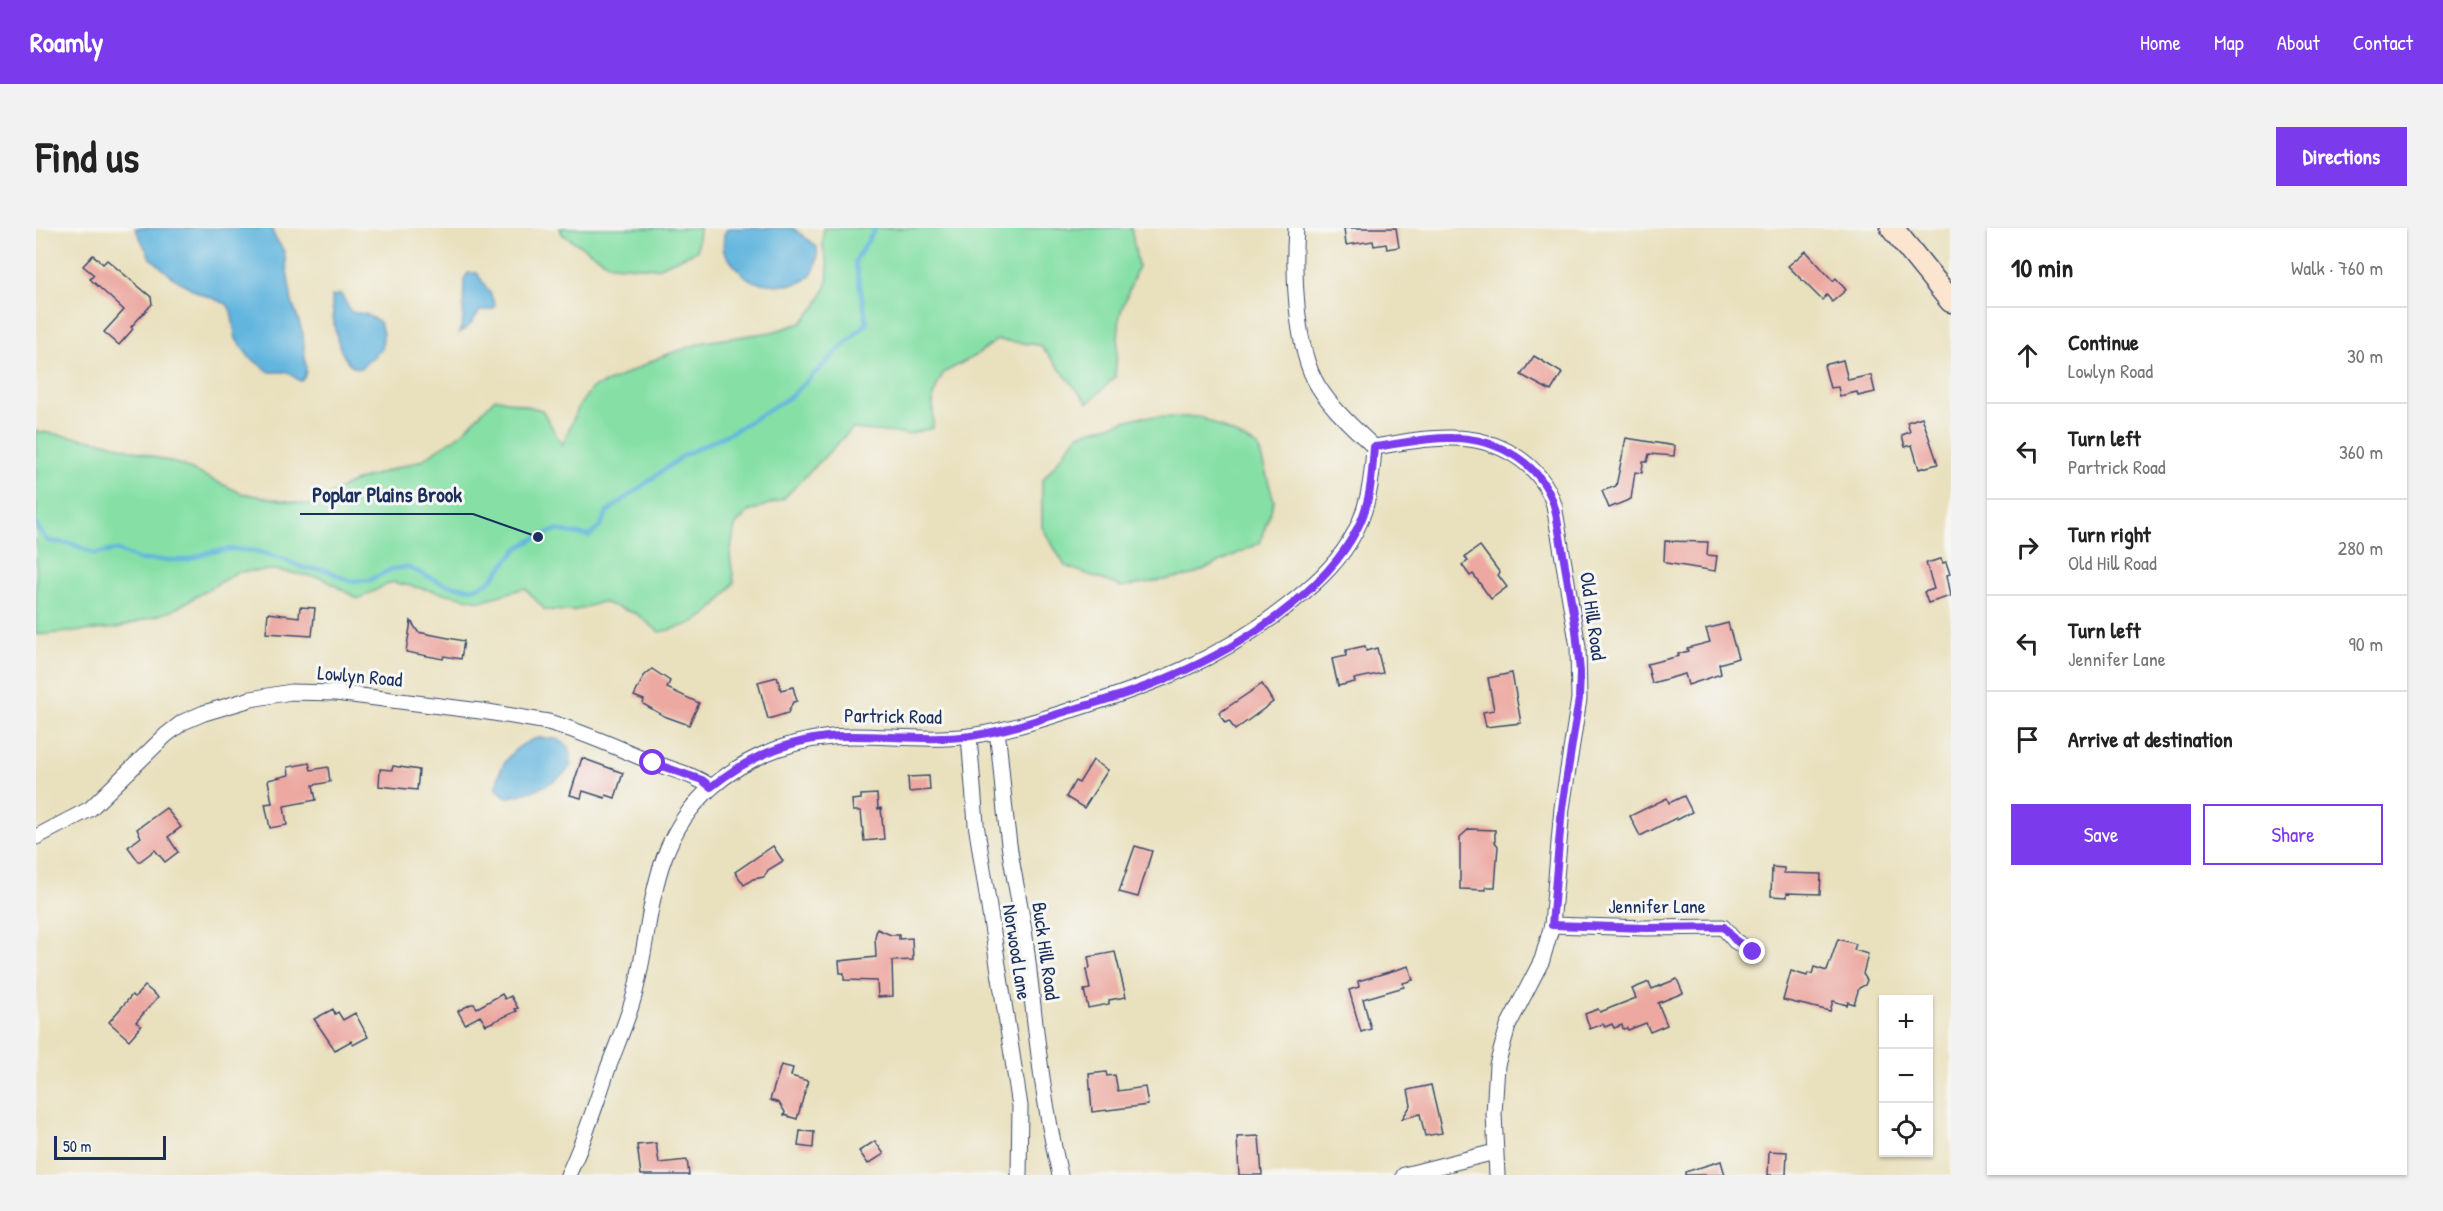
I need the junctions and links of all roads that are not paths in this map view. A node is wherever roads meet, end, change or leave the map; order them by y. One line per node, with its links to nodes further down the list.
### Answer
1 (1296, 228): 4 (street)
2 (1892, 228): 3 (main road)
3 (1951, 302)
4 (1374, 447): 5 (street, Partrick Road); 9 (street, Old Hill Road)
5 (997, 732): 6 (street, Partrick Road); 14 (street, Buck Hill Road)
6 (969, 736): 7 (street, Partrick Road); 13 (street, Norwood Lane)
7 (711, 787): 8 (street, Lowlyn Road); 12 (street, Partrick Road)
8 (36, 837)
9 (1552, 925): 10 (street, Jennifer Lane); 11 (street, Old Hill Road)
10 (1753, 952)
11 (1495, 1152): 15 (street); 16 (street, Old Hill Road)
12 (568, 1175)
13 (1019, 1175)
14 (1060, 1175)
15 (1404, 1175)
16 (1497, 1175)

